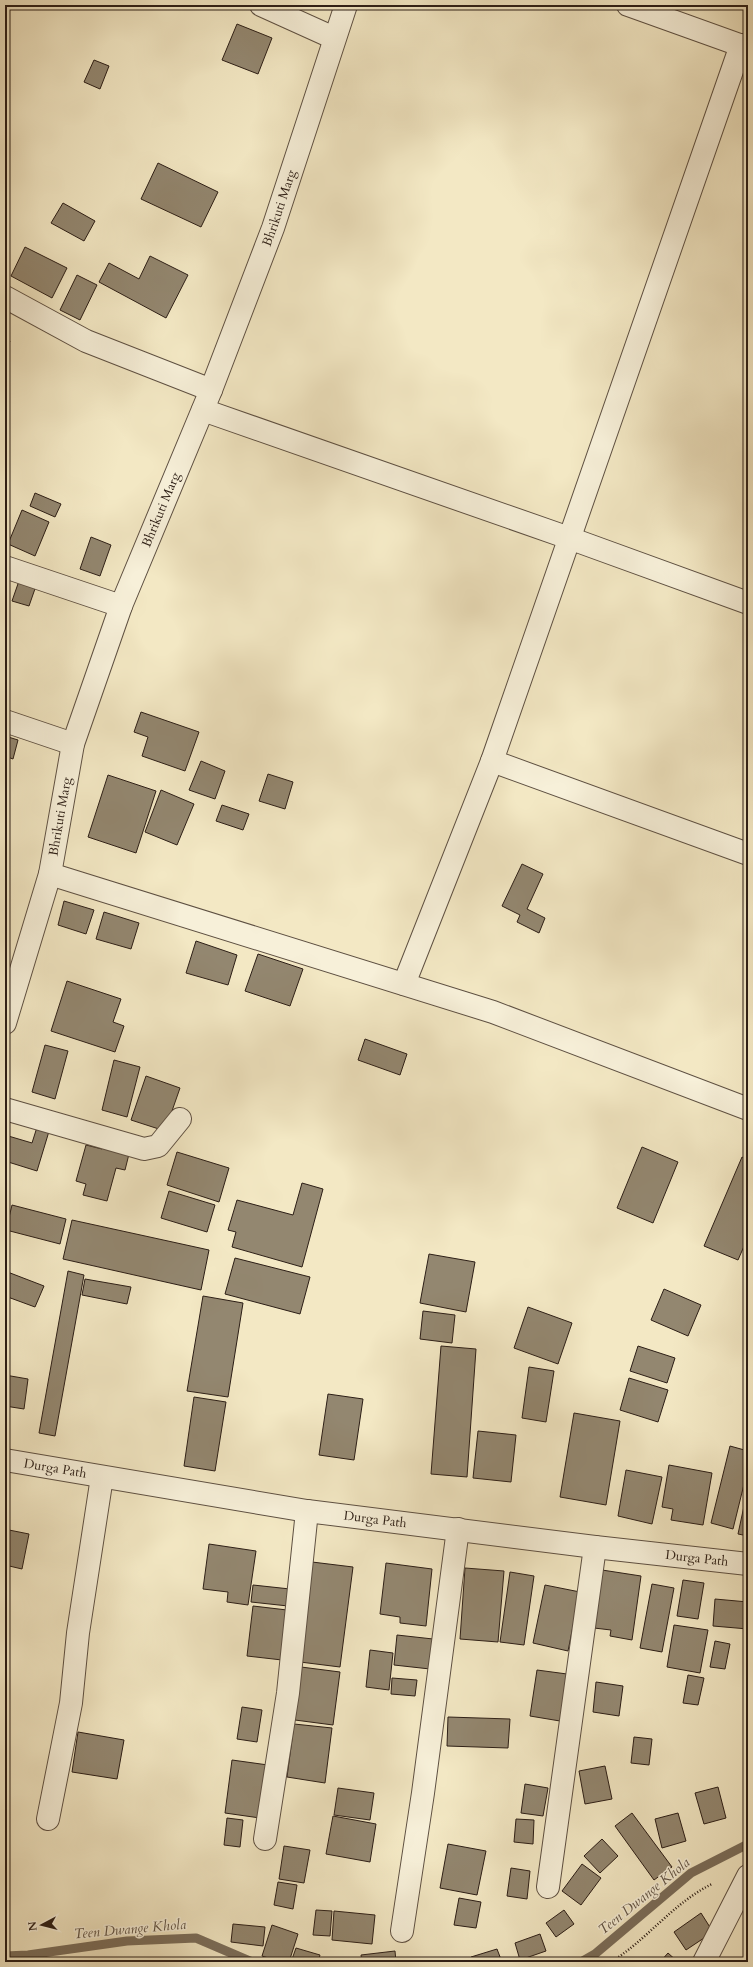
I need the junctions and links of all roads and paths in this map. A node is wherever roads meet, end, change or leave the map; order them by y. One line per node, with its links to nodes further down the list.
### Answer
1 (261, 5): 4 (street)
2 (346, 5): 4 (street, Bhrikuti Marg)
3 (628, 5): 5 (street)
4 (334, 38): 7 (street, Bhrikuti Marg)
5 (745, 47): 8 (street)
6 (5, 296): 7 (street)
7 (207, 400): 8 (street); 11 (street, Bhrikuti Marg)
8 (569, 538): 10 (street); 14 (street)
9 (5, 567): 11 (street)
10 (748, 603)
11 (121, 606): 13 (street, Bhrikuti Marg)
12 (5, 721): 13 (street)
13 (73, 744): 16 (street, Bhrikuti Marg)
14 (492, 761): 15 (street); 17 (street)
15 (748, 854)
16 (50, 874): 17 (street); 18 (street, Bhrikuti Marg)
17 (404, 984): 20 (street)
18 (5, 1023)
19 (5, 1109): 21 (street)
20 (748, 1109)
21 (180, 1119)
22 (5, 1460): 23 (street, Durga Path)
23 (102, 1477): 24 (street, Durga Path); 28 (street)
24 (307, 1511): 25 (street, Durga Path); 29 (street)
25 (458, 1529): 26 (street, Durga Path); 33 (street)
26 (595, 1547): 27 (street, Durga Path); 32 (street)
27 (748, 1564)
28 (48, 1820)
29 (265, 1839)
30 (748, 1876): 35 (street)
31 (716, 1883): 34 (path)
32 (548, 1887)
33 (402, 1931)
34 (611, 1962)
35 (704, 1962)

